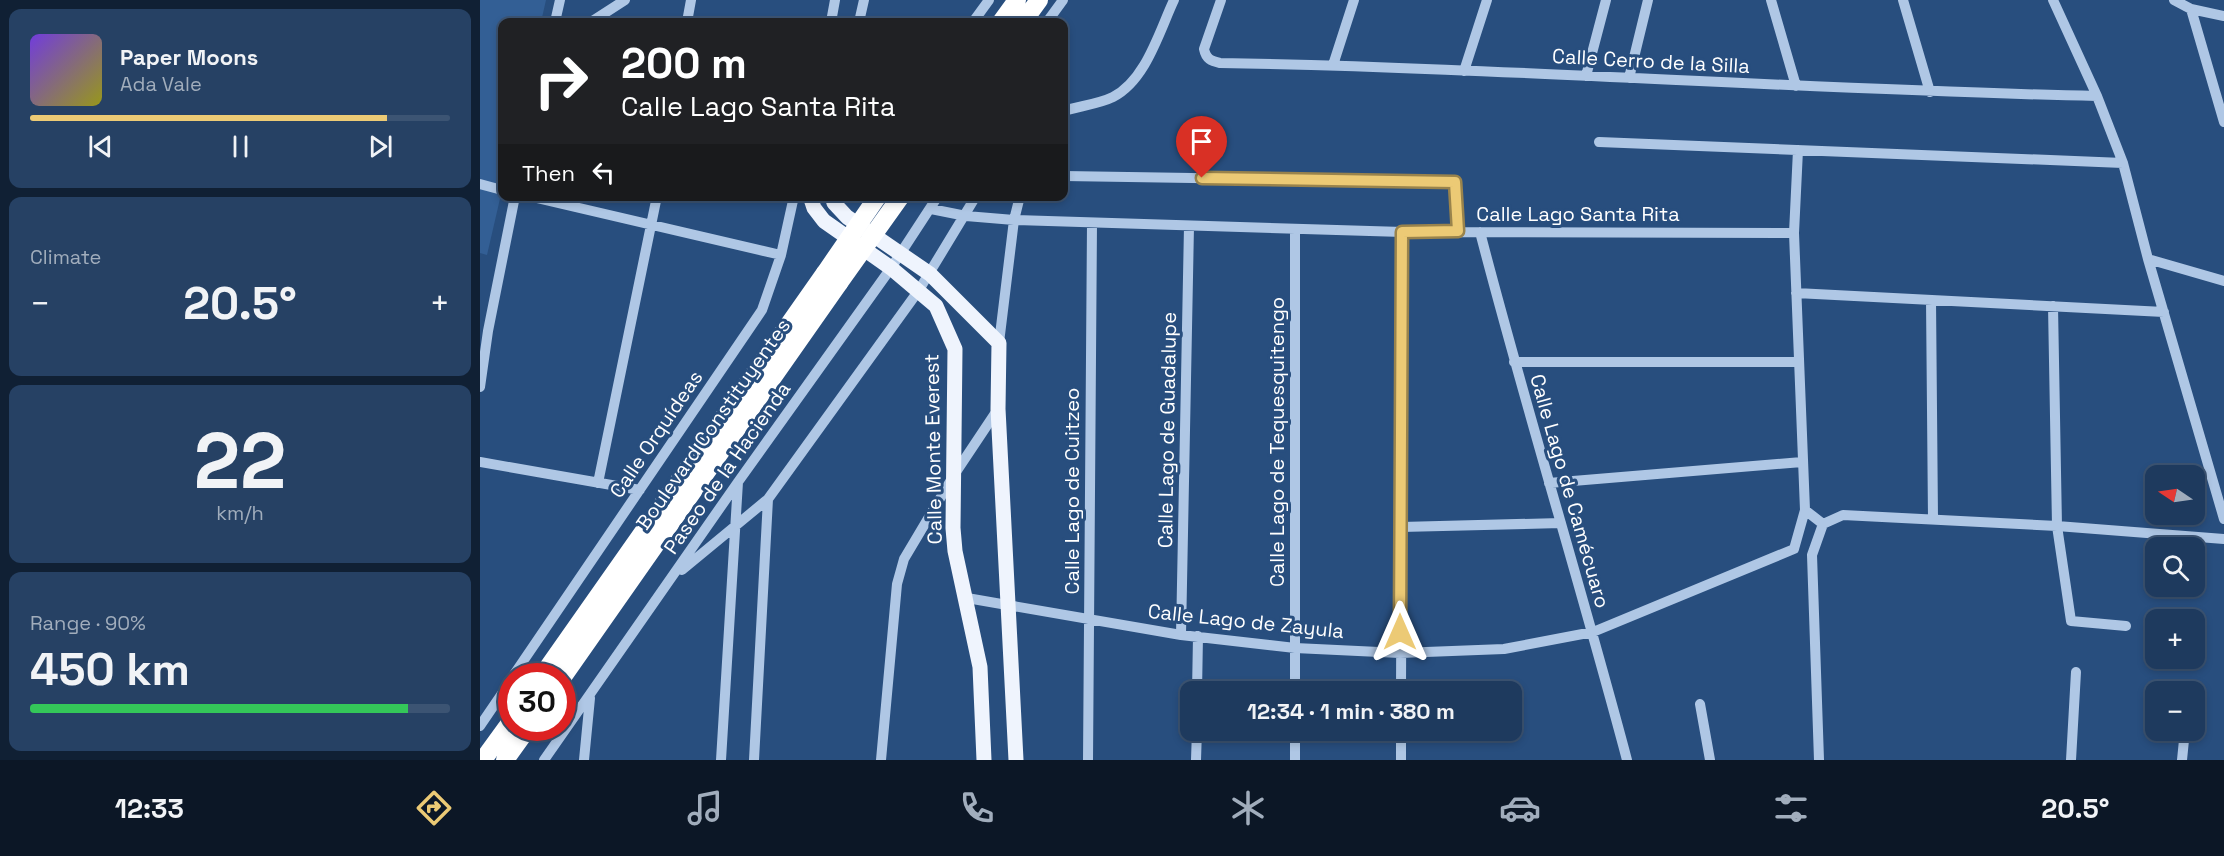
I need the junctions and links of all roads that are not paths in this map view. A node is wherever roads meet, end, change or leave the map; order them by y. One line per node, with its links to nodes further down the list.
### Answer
1 (560, 0): 22 (street)
2 (626, 0): 23 (street)
3 (691, 0): 24 (street)
4 (835, 0): 25 (street)
5 (864, 0): 26 (street)
6 (989, 0): 27 (street)
7 (1017, 0): 28 (highway)
8 (1039, 0): 29 (highway)
9 (1063, 0): 30 (street)
10 (1174, 0): 38 (street)
11 (1221, 0): 31 (street, Calle Cerro de la Silla)
12 (1354, 0): 31 (street)
13 (1487, 0): 32 (street)
14 (1606, 0): 33 (street)
15 (1648, 0): 34 (street)
16 (1771, 0): 35 (street)
17 (1904, 0): 36 (street)
18 (2053, 0): 37 (street)
19 (2174, 0): 20 (street)
20 (2192, 9): 21 (street); 39 (street)
21 (2224, 16)
22 (556, 18)
23 (597, 18)
24 (688, 18)
25 (832, 18)
26 (860, 18)
27 (977, 18)
28 (1004, 18)
29 (1026, 18)
30 (1050, 18)
31 (1334, 65): 32 (street, Calle Cerro de la Silla)
32 (1464, 71): 33 (street, Calle Cerro de la Silla)
33 (1586, 76): 34 (street, Calle Cerro de la Silla)
34 (1629, 78): 35 (street, Calle Cerro de la Silla)
35 (1796, 86): 36 (street, Calle Cerro de la Silla)
36 (1930, 92): 37 (street, Calle Cerro de la Silla)
37 (2097, 96): 42 (street)
38 (1068, 110)
39 (2224, 122)
40 (1599, 142): 41 (street)
41 (1798, 150): 42 (street); 67 (street)
42 (2123, 162): 70 (street)
43 (1068, 176): 64 (street)
44 (480, 184): 45 (street)
45 (498, 189)
46 (514, 201): 80 (street)
47 (550, 201): 61 (street)
48 (656, 201): 61 (street)
49 (793, 201): 69 (street, Calle Orquídeas)
50 (812, 201): 71 (main road, Calle Monte Everest)
51 (833, 201): 68 (main road)
52 (875, 201): 73 (highway, Boulevard Constituyentes, bridge)
53 (897, 201): 73 (highway, Boulevard Constituyentes, bridge)
54 (935, 201): 57 (street, Paseo de la Hacienda)
55 (974, 201): 58 (street)
56 (1019, 201): 59 (street)
57 (931, 209): 58 (street, Calle Lago Santa Rita); 68 (street, Paseo de la Hacienda)
58 (966, 216): 59 (street, Calle Lago Santa Rita); 72 (street)
59 (1014, 220): 60 (street, Calle Lago Santa Rita); 81 (street)
60 (1092, 223): 62 (street, Calle Lago Santa Rita); 108 (street, Calle Lago de Cuitzeo)
61 (652, 224): 69 (street); 90 (street)
62 (1189, 226): 63 (street, Calle Lago Santa Rita); 111 (street, Calle Lago de Guadalupe)
63 (1295, 229): 65 (street, Calle Lago Santa Rita); 113 (street, Calle Lago de Tequesquitengo)
64 (1458, 231): 65 (street, Calle Lago Santa Rita); 66 (street, Calle Lago Santa Rita)
65 (1402, 232): 101 (street)
66 (1480, 232): 67 (street, Calle Lago Santa Rita); 82 (street, Calle Lago de Camécuaro)
67 (1794, 233): 76 (street)
68 (900, 254): 71 (street, Paseo de la Hacienda); 72 (main road)
69 (781, 255): 92 (street, Calle Orquídeas)
70 (2148, 259): 74 (street); 79 (street)
71 (891, 268): 75 (main road, Calle Monte Everest); 89 (street, Paseo de la Hacienda)
72 (930, 274): 75 (street); 81 (main road)
73 (832, 278): 116 (highway, Boulevard Constituyentes); 117 (highway, Boulevard Constituyentes)
74 (2224, 281)
75 (919, 290): 88 (main road, Calle Monte Everest); 93 (street)
76 (1796, 293): 77 (street); 83 (street)
77 (1931, 300): 78 (street); 95 (street)
78 (2053, 306): 79 (street); 100 (street)
79 (2164, 312): 96 (street)
80 (484, 330): 84 (street)
81 (999, 343): 85 (main road)
82 (1514, 362): 83 (street); 91 (street, Calle Lago de Camécuaro)
83 (1799, 362): 87 (street)
84 (480, 387)
85 (998, 410): 88 (street); 107 (main road)
86 (480, 462): 90 (street)
87 (1802, 462): 91 (street); 94 (street)
88 (954, 475): 106 (main road, Calle Monte Everest); 138 (street)
89 (738, 482): 99 (street); 105 (street, Paseo de la Hacienda)
90 (598, 483): 92 (street)
91 (1549, 483): 97 (street, Calle Lago de Camécuaro)
92 (640, 490): 115 (street, Calle Orquídeas)
93 (768, 500): 99 (street); 137 (street)
94 (1805, 510): 98 (street); 103 (street)
95 (1933, 519): 98 (street); 100 (street)
96 (2224, 519)
97 (1561, 523): 101 (street); 110 (street, Calle Lago de Camécuaro)
98 (1822, 524): 104 (street)
99 (737, 526): 105 (street); 136 (street)
100 (2057, 526): 102 (street); 109 (street)
101 (1401, 527): 114 (street)
102 (2224, 539)
103 (1794, 549): 104 (street); 110 (street, Calle Lago de Zayula)
104 (1812, 555): 147 (street)
105 (672, 578): 122 (street, Paseo de la Hacienda)
106 (967, 598): 107 (street, Calle Lago de Zayula); 139 (main road, Calle Monte Everest)
107 (1007, 605): 108 (street, Calle Lago de Zayula); 140 (main road)
108 (1089, 619): 111 (street, Calle Lago de Zayula); 141 (street, Calle Lago de Cuitzeo)
109 (2126, 626)
110 (1593, 632): 114 (street, Calle Lago de Zayula); 145 (street, Calle Lago de Camécuaro)
111 (1181, 634): 112 (street, Calle Lago de Zayula)
112 (1198, 636): 113 (street, Calle Lago de Zayula); 119 (street)
113 (1295, 648): 114 (street, Calle Lago de Zayula); 120 (street, Calle Lago de Tequesquitengo)
114 (1400, 653): 121 (street)
115 (522, 663)
116 (551, 663)
117 (572, 663)
118 (2076, 672): 148 (street)
119 (1197, 681)
120 (1295, 681)
121 (1401, 681)
122 (590, 695): 134 (street, Paseo de la Hacienda); 135 (street)
123 (498, 699): 125 (street, Calle Orquídeas)
124 (1700, 704): 146 (street)
125 (480, 726)
126 (498, 739): 132 (highway)
127 (519, 741): 133 (highway)
128 (1197, 741): 142 (street)
129 (1295, 741): 143 (street)
130 (1401, 741): 144 (street)
131 (2184, 741): 149 (street)
132 (483, 760)
133 (505, 760)
134 (544, 760)
135 (584, 760)
136 (721, 760)
137 (754, 760)
138 (880, 760)
139 (984, 760)
140 (1016, 760)
141 (1088, 760)
142 (1196, 760)
143 (1295, 760)
144 (1401, 760)
145 (1627, 760)
146 (1710, 760)
147 (1819, 760)
148 (2072, 760)
149 (2182, 760)

